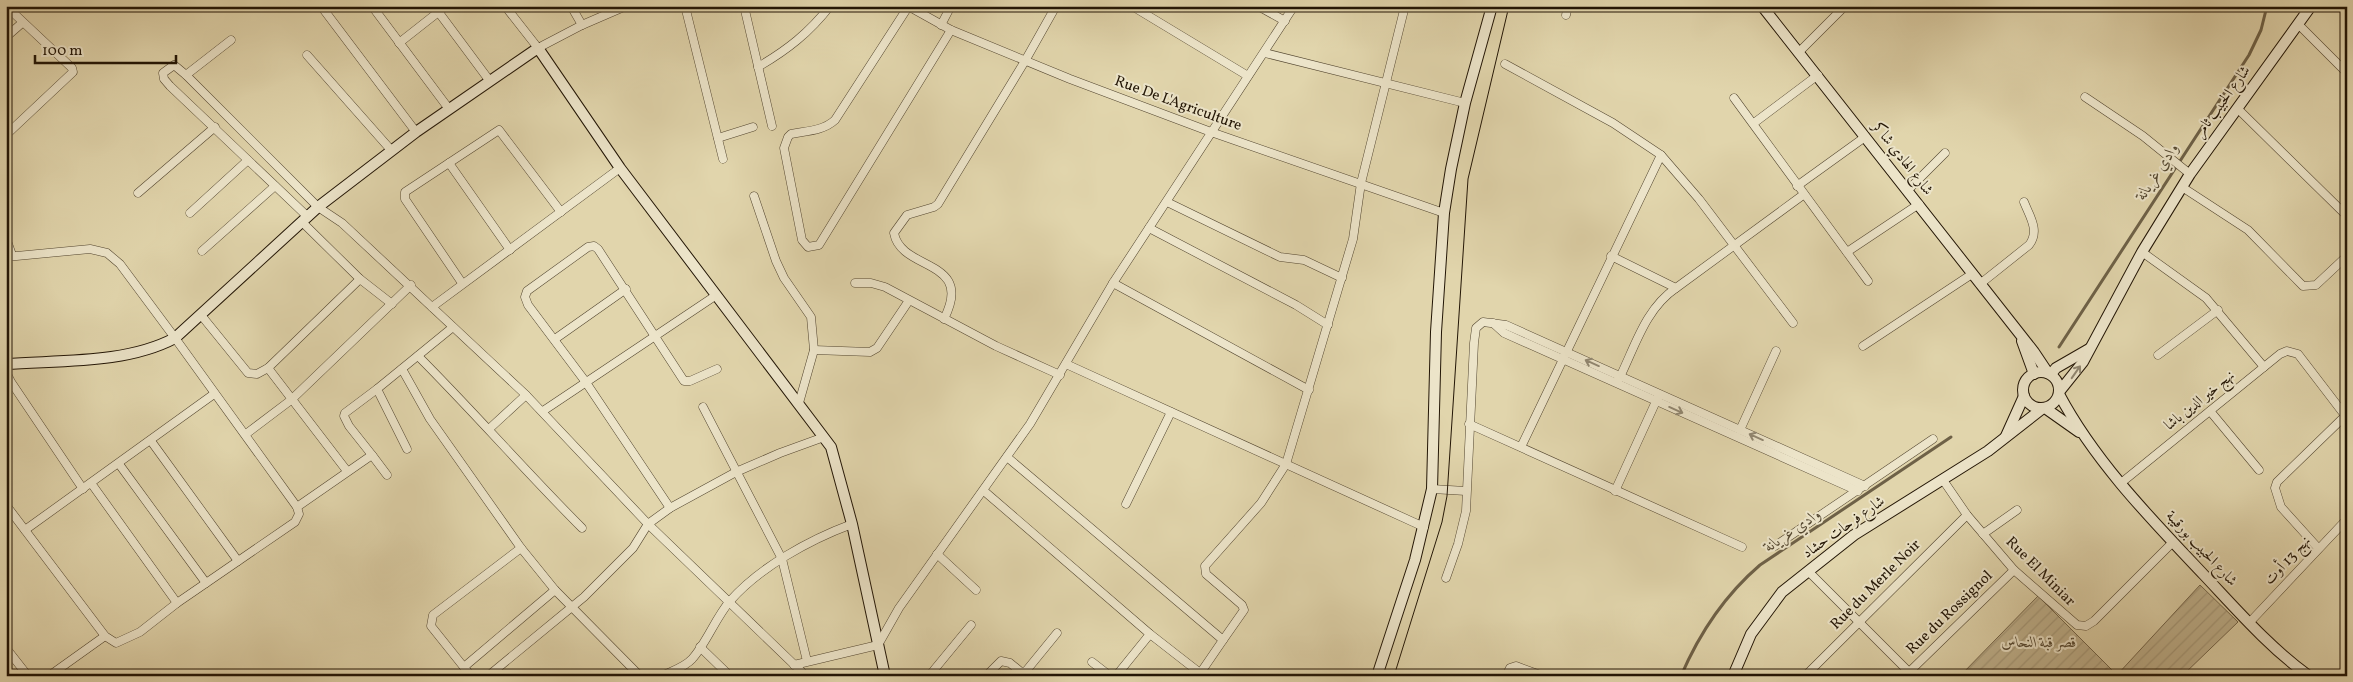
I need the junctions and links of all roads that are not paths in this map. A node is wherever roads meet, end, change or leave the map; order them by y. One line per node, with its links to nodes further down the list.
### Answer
1 (6, 6): 26 (street)
2 (321, 6): 56 (street)
3 (372, 6): 33 (street)
4 (446, 6): 23 (street)
5 (505, 6): 34 (street)
6 (570, 6): 28 (street)
7 (626, 6): 28 (street)
8 (685, 6): 60 (street)
9 (744, 6): 40 (street)
10 (830, 6): 40 (street)
11 (908, 6): 29 (street, Rue De L'Agriculture); 30 (street)
12 (951, 6): 29 (street)
13 (1056, 6): 38 (street)
14 (1132, 6): 44 (street)
15 (1258, 6): 25 (street)
16 (1294, 6): 25 (street)
17 (1406, 6): 46 (street)
18 (1492, 6): 49 (street)
19 (1568, 6): 24 (street)
20 (1845, 6): 35 (street)
21 (2311, 6): 27 (street, شارع الحبيب ثامر)
22 (1766, 8): 35 (street, شارع الهادي شاكر)
23 (436, 10): 33 (street); 45 (street)
24 (1566, 15)
25 (1285, 21): 36 (street)
26 (22, 23): 31 (street); 58 (street)
27 (2298, 24): 41 (street); 51 (street, شارع الحبيب ثامر)
28 (582, 25): 34 (street)
29 (941, 25): 30 (street, Rue De L'Agriculture)
30 (951, 30): 38 (street, Rue De L'Agriculture)
31 (6, 37)
32 (231, 40): 42 (street)
33 (399, 43): 50 (street)
34 (538, 48): 45 (street); 67 (street)
35 (1799, 52): 43 (street, شارع الهادي شاكر)
36 (1265, 53): 44 (street); 46 (street)
37 (308, 55): 61 (street)
38 (1026, 61): 57 (street, Rue De L'Agriculture); 113 (street)
39 (1505, 64): 63 (street)
40 (758, 66): 53 (street)
41 (2347, 73)
42 (186, 75): 55 (street); 80 (street)
43 (1818, 75): 52 (street); 59 (street, شارع الهادي شاكر)
44 (1248, 76): 57 (street)
45 (489, 80): 50 (street)
46 (1386, 84): 49 (street); 69 (street)
47 (1734, 98): 52 (street)
48 (2085, 98): 68 (street)
49 (1464, 103): 83 (street)
50 (449, 109): 56 (street)
51 (2238, 109): 68 (street, شارع الحبيب ثامر); 84 (street)
52 (1754, 123): 71 (street)
53 (772, 126)
54 (753, 127): 60 (street)
55 (214, 128): 65 (street); 74 (street)
56 (416, 132): 61 (street)
57 (1211, 132): 69 (street, Rue De L'Agriculture); 77 (street)
58 (6, 135)
59 (1865, 136): 71 (street); 73 (street, شارع الهادي شاكر)
60 (718, 138): 64 (street)
61 (391, 150): 80 (street)
62 (1945, 153): 73 (street)
63 (1661, 155): 88 (street); 94 (street)
64 (723, 159)
65 (248, 160): 70 (street); 82 (street)
66 (449, 163): 81 (street); 89 (street); 100 (street)
67 (620, 168): 81 (street); 107 (street)
68 (2188, 172): 72 (street, شارع الحبيب ثامر)
69 (1361, 183): 83 (street, Rue De L'Agriculture); 97 (street)
70 (275, 186): 85 (street); 90 (street)
71 (1797, 186): 75 (street)
72 (2182, 187): 92 (street, شارع الحبيب ثامر); 95 (street)
73 (1908, 190): 79 (street, شارع الهادي شاكر)
74 (138, 192)
75 (1803, 195): 88 (street); 91 (street)
76 (754, 196): 123 (street)
77 (1167, 202): 86 (street); 97 (street)
78 (2024, 202): 103 (street)
79 (1919, 204): 91 (street); 96 (street, شارع الهادي شاكر)
80 (318, 206): 85 (street); 104 (street)
81 (562, 212): 89 (street)
82 (190, 213)
83 (1444, 213): 178 (street)
84 (2347, 216)
85 (305, 220): 98 (street); 112 (street)
86 (1148, 228): 102 (street); 115 (street)
87 (6, 238): 93 (street)
88 (1734, 245): 105 (street); 114 (street)
89 (510, 250): 100 (street)
90 (202, 251)
91 (1847, 252): 99 (street)
92 (2142, 252): 111 (street); 122 (street, شارع الحبيب ثامر)
93 (9, 256): 119 (street)
94 (1611, 256): 105 (street); 125 (street)
95 (2347, 256)
96 (1972, 274): 103 (street, شارع الهادي شاكر); 121 (street)
97 (1342, 278): 115 (street)
98 (360, 279): 109 (street); 131 (street)
99 (1868, 281)
100 (462, 283): 110 (street)
101 (855, 283): 108 (street)
102 (1113, 283): 129 (street); 141 (street)
103 (1980, 284): 117 (street, شارع الهادي شاكر)
104 (411, 286): 109 (street); 110 (street)
105 (1676, 288): 138 (street)
106 (626, 289): 118 (street); 120 (street); 120 (street)
107 (715, 296): 118 (street); 148 (street)
108 (908, 302): 113 (street); 123 (street)
109 (392, 304): 147 (street)
110 (432, 307): 116 (street)
111 (2218, 310): 126 (street); 130 (street)
112 (201, 315): 119 (street); 131 (street)
113 (944, 319): 137 (street)
114 (1793, 322)
115 (1328, 325): 141 (street)
116 (452, 327): 127 (street); 144 (street)
117 (2018, 331): 135 (street, شارع الهادي شاكر); 136 (street, شارع الهادي شاكر)
118 (656, 336): 133 (street); 139 (street)
119 (175, 338): 128 (street); 143 (street)
120 (555, 339): 139 (street)
121 (1863, 346)
122 (2089, 349): 135 (street); 142 (street, شارع الحبيب ثامر, one-way to 122)
123 (814, 350): 148 (street)
124 (1776, 351): 157 (street)
125 (1564, 355): 138 (street); 155 (street); 164 (street)
126 (2158, 355)
127 (418, 356): 132 (street); 156 (street)
128 (6, 364)
129 (1066, 364): 137 (street); 153 (street)
130 (2264, 367): 152 (street, نهج خير الدين باشا); 154 (street, نهج خير الدين باشا)
131 (268, 368): 147 (street)
132 (402, 369): 140 (street); 199 (street)
133 (717, 369)
134 (6, 372): 177 (street)
135 (2050, 373): 136 (street); 142 (street)
136 (2034, 374): 145 (street)
137 (1060, 375): 167 (street)
138 (1619, 379): 146 (street)
139 (585, 381): 151 (street); 186 (street)
140 (377, 389): 165 (street); 166 (street)
141 (1310, 390): 169 (street)
142 (2059, 393): 150 (street); 159 (street, شارع الحبيب بورقيبة)
143 (214, 394): 158 (street); 163 (street)
144 (526, 395): 151 (street); 156 (street)
145 (2024, 396): 150 (street); 161 (street, شارع فرحات حشاد)
146 (1658, 397): 157 (street); 179 (street, one-way to 179); 181 (street)
147 (291, 400): 158 (street); 171 (street)
148 (799, 403): 160 (street)
149 (704, 406): 172 (street)
150 (2044, 408): 159 (street, شارع الحبيب بورقيبة); 161 (street, شارع فرحات حشاد)
151 (543, 411): 190 (street)
152 (2210, 411): 170 (street); 176 (street, نهج خير الدين باشا)
153 (1171, 412): 169 (street); 183 (street)
154 (2346, 417): 200 (street)
155 (1469, 424): 164 (street); 182 (street)
156 (489, 429): 193 (street)
157 (1740, 430): 179 (street, one-way to 157)
158 (246, 434): 185 (street)
159 (2082, 434): 176 (street, شارع الحبيب بورقيبة)
160 (824, 437): 172 (street); 191 (street)
161 (2006, 437): 174 (street, شارع فرحات حشاد)
162 (1933, 439): 179 (street)
163 (151, 441): 168 (street); 203 (street)
164 (1520, 448): 181 (street)
165 (407, 449)
166 (372, 455): 171 (street); 173 (street)
167 (1007, 457): 180 (street); 219 (street)
168 (119, 464): 175 (street); 207 (street)
169 (1286, 464): 192 (street); 219 (street)
170 (2259, 470)
171 (346, 471): 185 (street)
172 (736, 472): 186 (street); 202 (street)
173 (387, 475)
174 (1943, 480): 188 (street, Rue El Miniar); 205 (street, شارع فرحات حشاد)
175 (91, 483): 177 (street); 211 (street)
176 (2121, 483): 196 (street, شارع الحبيب بورقيبة)
177 (83, 489): 194 (street)
178 (1432, 489): 182 (street); 192 (street)
179 (1861, 489): 197 (street)
180 (984, 491): 201 (street); 217 (street)
181 (1615, 491): 198 (street)
182 (1466, 492): 206 (street)
183 (1126, 504)
184 (6, 505): 194 (street)
185 (297, 507): 203 (street)
186 (670, 508): 190 (street)
187 (2017, 510): 195 (street)
188 (1967, 515): 195 (street, Rue El Miniar); 213 (street, Rue du Merle Noir)
189 (2347, 519): 200 (street, نهج 13 أوت)
190 (648, 524): 210 (street); 212 (street)
191 (852, 524): 202 (street); 220 (street)
192 (1424, 527): 243 (street)
193 (582, 528)
194 (25, 530): 218 (street)
195 (1983, 534): 204 (street, Rue El Miniar)
196 (2173, 542): 204 (street, Rue El Miniar); 214 (street, شارع الحبيب بورقيبة)
197 (1775, 546)
198 (1742, 547)
199 (521, 548): 208 (street); 226 (street)
200 (2318, 548): 214 (street, نهج 13 أوت)
201 (937, 554): 209 (street); 220 (street)
202 (782, 559): 210 (street); 223 (street)
203 (238, 561): 207 (street)
204 (2014, 570): 229 (street, Rue du Rossignol)
205 (1808, 571): 213 (street); 246 (street, شارع فرحات حشاد)
206 (1446, 578)
207 (206, 583): 211 (street)
208 (556, 590): 212 (street); 226 (street)
209 (976, 590)
210 (729, 602): 221 (street); 225 (street)
211 (177, 603): 218 (street)
212 (572, 607): 233 (street); 234 (street)
213 (1857, 622): 229 (street); 247 (street, Rue du Merle Noir)
214 (2250, 623): 227 (street, شارع الحبيب بورقيبة)
215 (972, 625): 239 (street)
216 (1057, 633): 240 (street)
217 (1150, 634): 228 (street); 242 (street)
218 (105, 636): 231 (street)
219 (1223, 640): 228 (street)
220 (878, 645): 223 (street); 238 (street)
221 (700, 647): 235 (street); 236 (street)
222 (6, 648): 230 (street)
223 (807, 661): 225 (street)
224 (1092, 662): 241 (street)
225 (794, 665): 237 (street)
226 (464, 667): 232 (street)
227 (2296, 672): 248 (street, شارع الحبيب بورقيبة)
228 (1199, 674)
229 (1907, 674)
230 (28, 676)
231 (49, 676)
232 (471, 676)
233 (488, 676)
234 (640, 676)
235 (662, 676)
236 (730, 676)
237 (806, 676)
238 (885, 676)
239 (929, 676)
240 (986, 676)
241 (1110, 676)
242 (1116, 676)
243 (1377, 676)
244 (1506, 676): 245 (street)
245 (1543, 676)
246 (1733, 676)
247 (1805, 676)
248 (2309, 676)

